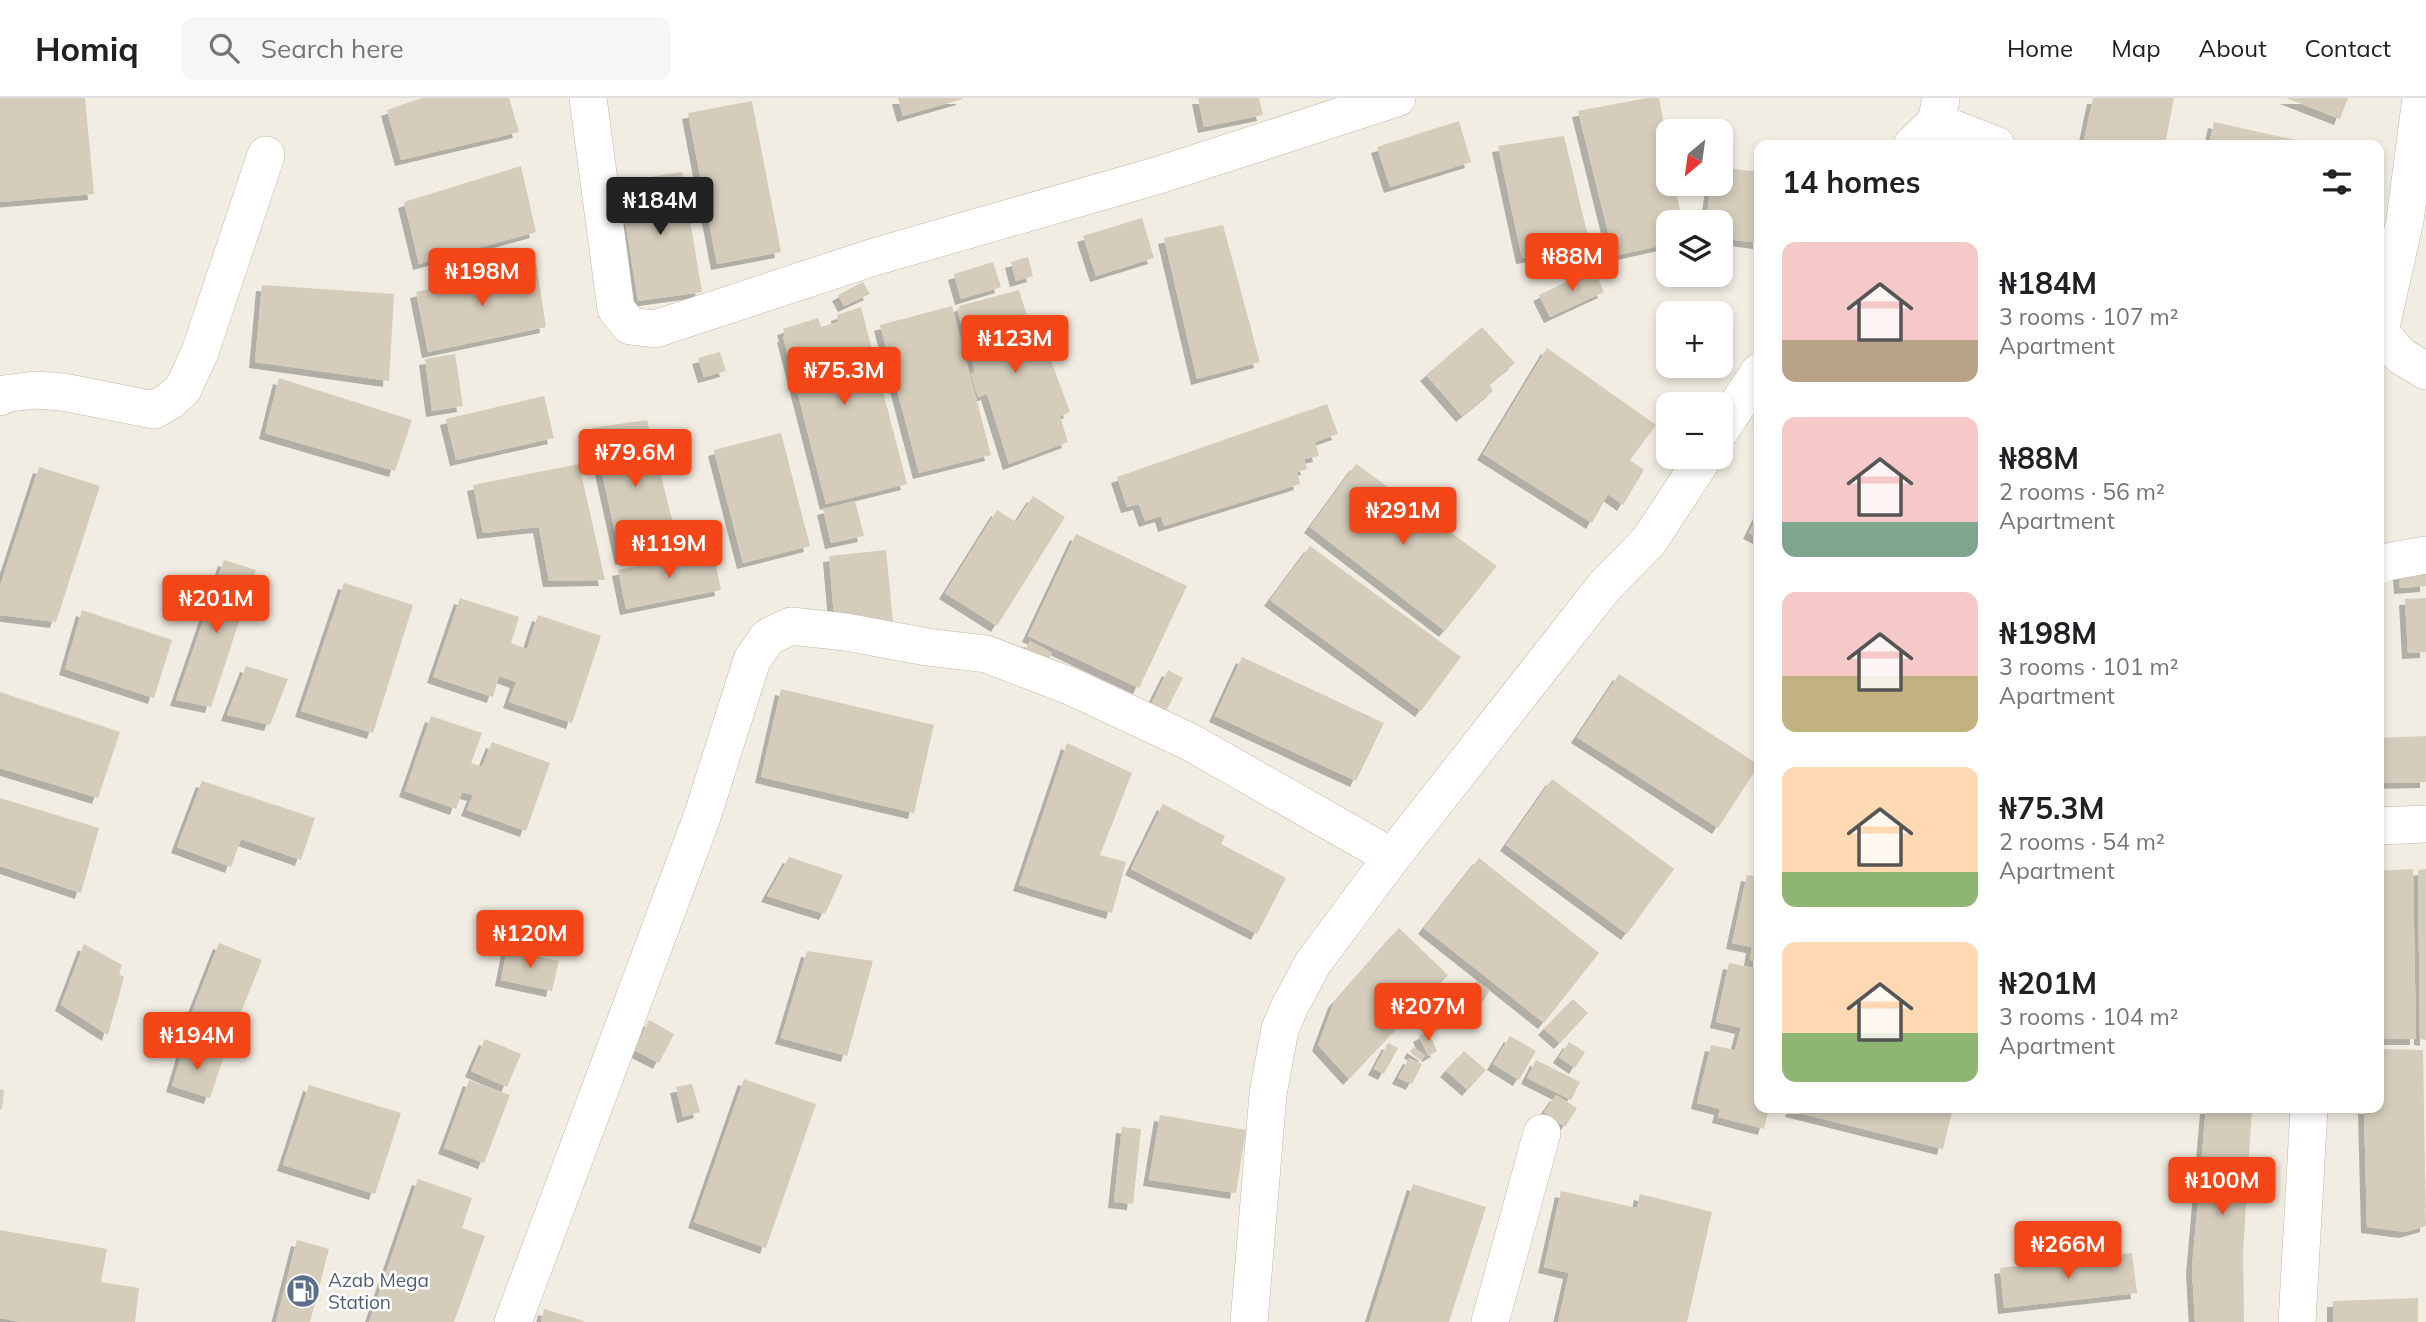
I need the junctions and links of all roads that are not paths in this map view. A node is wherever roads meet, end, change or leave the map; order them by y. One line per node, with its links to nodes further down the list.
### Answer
1 (588, 98): 2 (street)
2 (1397, 98)
3 (2421, 98): 7 (street)
4 (1930, 122): 5 (street)
5 (1982, 140)
6 (266, 155): 11 (street)
7 (2384, 310)
8 (2384, 337): 9 (street)
9 (2426, 371)
10 (1754, 380): 12 (street)
11 (0, 397)
12 (1733, 411)
13 (1696, 469): 18 (street)
14 (2426, 555): 15 (street)
15 (2384, 563)
16 (2426, 824): 17 (street)
17 (2384, 826)
18 (1392, 857): 21 (street); 22 (street)
19 (2309, 1113): 24 (street)
20 (1542, 1133): 23 (street)
21 (513, 1322)
22 (1249, 1322)
23 (1490, 1322)
24 (2297, 1322)

